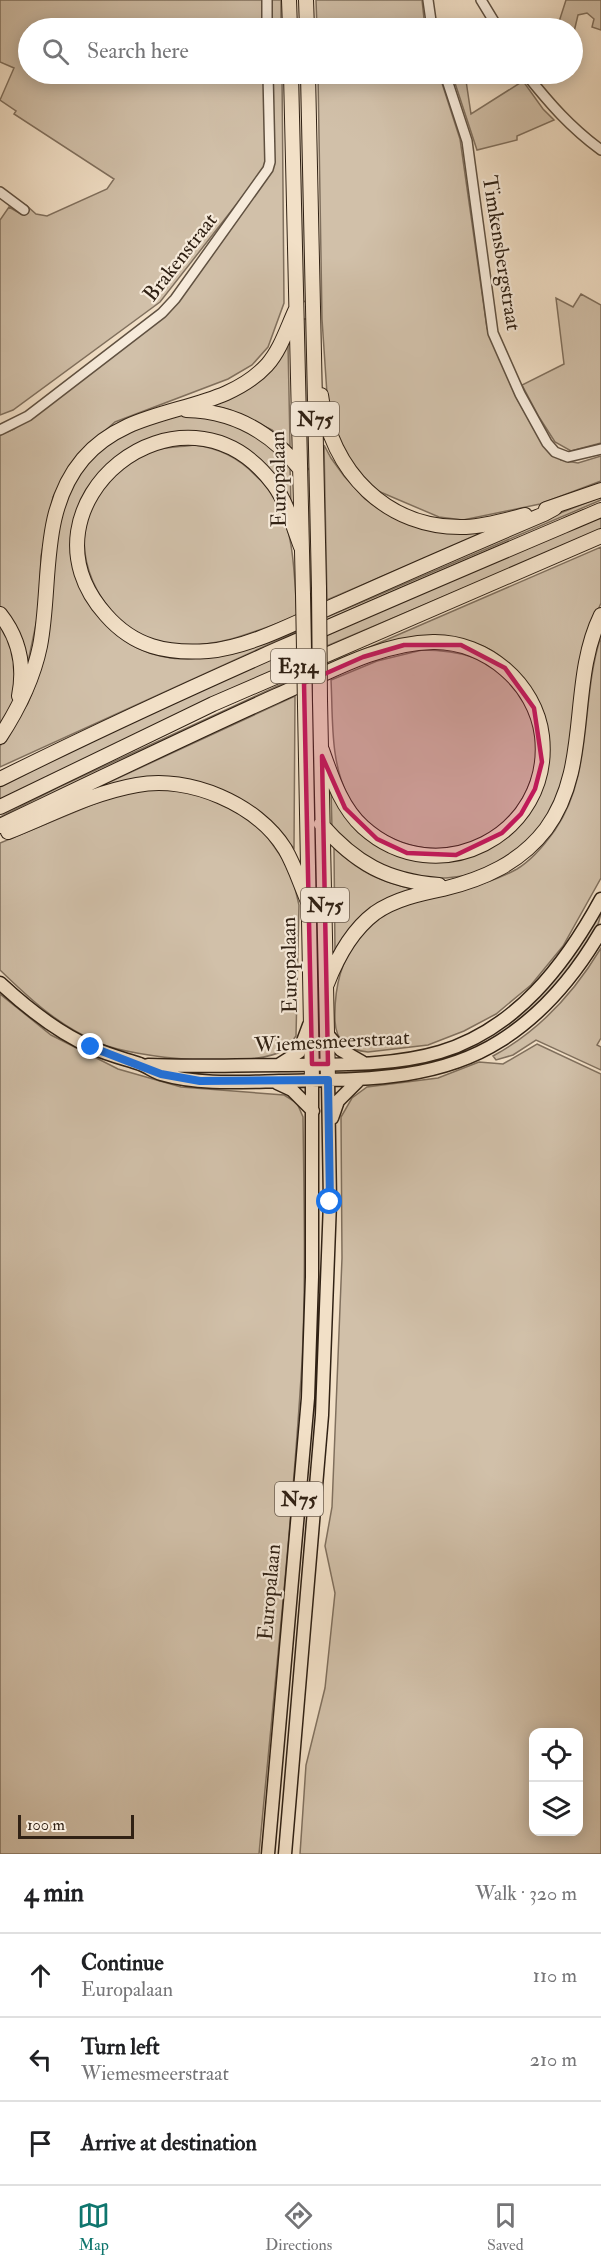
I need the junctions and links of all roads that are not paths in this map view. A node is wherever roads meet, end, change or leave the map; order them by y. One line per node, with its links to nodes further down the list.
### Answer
1 (267, 0): 6 (street)
2 (290, 0): 7 (highway)
3 (306, 0): 8 (highway)
4 (428, 0): 9 (street)
5 (481, 0): 10 (street)
6 (267, 18)
7 (290, 18)
8 (307, 18)
9 (431, 18)
10 (492, 18)
11 (268, 84): 22 (street, Brakenstraat)
12 (291, 84): 19 (highway, Europalaan / N75)
13 (308, 84): 20 (highway, Europalaan / N75)
14 (448, 84): 23 (street, Timkensbergstraat)
15 (534, 84): 16 (street)
16 (601, 150)
17 (0, 192): 18 (street)
18 (24, 210)
19 (297, 309): 21 (highway); 24 (highway, Europalaan / N75)
20 (313, 337): 26 (highway, Europalaan / N75); 27 (highway)
21 (175, 409): 24 (highway); 33 (highway)
22 (0, 430)
23 (601, 449)
24 (299, 467): 26 (highway); 30 (highway, Europalaan / N75)
25 (601, 490): 27 (highway)
26 (316, 501): 35 (highway, Europalaan / N75, bridge)
27 (555, 508): 30 (highway)
28 (601, 510): 36 (highway, E314)
29 (601, 536): 38 (highway, E314)
30 (301, 547): 37 (highway, Europalaan / N75, bridge)
31 (0, 614): 33 (highway)
32 (601, 615): 42 (highway)
33 (14, 716): 34 (highway)
34 (0, 737)
35 (322, 750): 39 (highway); 40 (highway, Europalaan / N75)
36 (0, 779)
37 (306, 789): 40 (highway); 44 (highway, Europalaan / N75)
38 (0, 807)
39 (0, 826)
40 (323, 826): 42 (highway); 47 (highway, Europalaan / N75)
41 (0, 834): 44 (highway)
42 (452, 886): 47 (highway)
43 (601, 899): 50 (main road, Wiemesmeerstraat)
44 (309, 904): 48 (highway, Europalaan / N75)
45 (601, 931): 55 (main road, Wiemesmeerstraat)
46 (0, 983): 53 (main road, Wiemesmeerstraat)
47 (327, 984): 49 (highway, Europalaan / N75)
48 (311, 1018): 51 (highway, Europalaan / N75); 54 (main road)
49 (327, 1034): 50 (main road); 52 (highway, Europalaan / N75)
50 (363, 1063): 52 (main road, Wiemesmeerstraat)
51 (312, 1064): 52 (main road, Wiemesmeerstraat); 54 (main road, Wiemesmeerstraat); 56 (highway, Europalaan / N75)
52 (328, 1064): 57 (highway, Europalaan / N75)
53 (141, 1065): 54 (main road, Wiemesmeerstraat); 58 (main road, Wiemesmeerstraat)
54 (279, 1065)
55 (360, 1079): 57 (main road, Wiemesmeerstraat); 60 (main road)
56 (312, 1080): 57 (main road, Wiemesmeerstraat); 58 (main road, Wiemesmeerstraat); 59 (main road, Europalaan / N75)
57 (328, 1080): 60 (main road, Europalaan / N75)
58 (273, 1081): 59 (main road)
59 (313, 1111): 61 (main road, Europalaan / N75)
60 (329, 1126): 62 (main road, Europalaan / N75)
61 (268, 1854)
62 (285, 1854)

